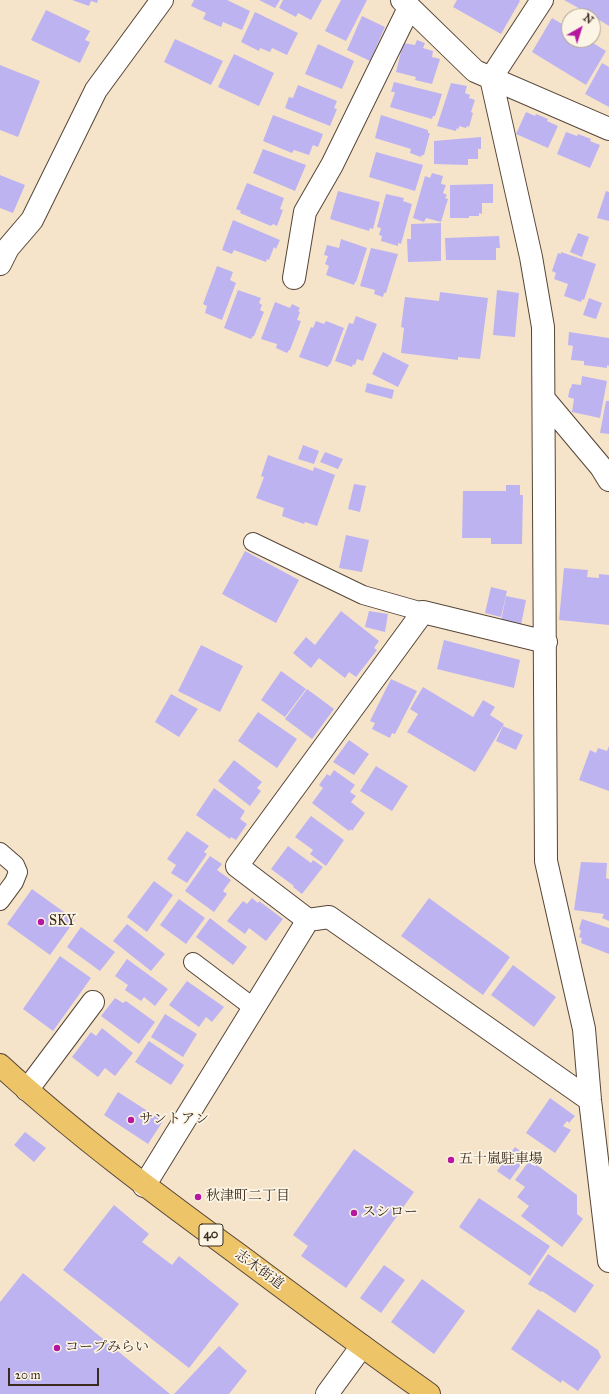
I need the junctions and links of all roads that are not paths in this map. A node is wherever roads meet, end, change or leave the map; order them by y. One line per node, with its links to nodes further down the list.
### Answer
1 (162, 0): 6 (street)
2 (542, 0): 4 (street)
3 (406, 4): 4 (street); 7 (street)
4 (491, 78): 5 (street); 8 (street)
5 (609, 129)
6 (3, 252)
7 (294, 278)
8 (544, 399): 9 (street); 12 (street)
9 (609, 480)
10 (253, 542): 11 (lane)
11 (423, 612): 12 (street); 15 (street)
12 (546, 642): 21 (street)
13 (0, 852): 14 (lane)
14 (0, 901)
15 (308, 920): 18 (street); 21 (street)
16 (193, 962): 18 (lane)
17 (93, 1002): 20 (street)
18 (254, 1008): 22 (street)
19 (0, 1065): 20 (main road, 志木街道 / 40)
20 (27, 1090): 22 (main road, 志木街道 / 40)
21 (590, 1100): 23 (street)
22 (144, 1186): 25 (main road, 志木街道 / 40)
23 (606, 1218): 24 (street)
24 (609, 1261)
25 (362, 1346): 26 (street); 27 (main road, 志木街道 / 40)
26 (327, 1394)
27 (429, 1394)

